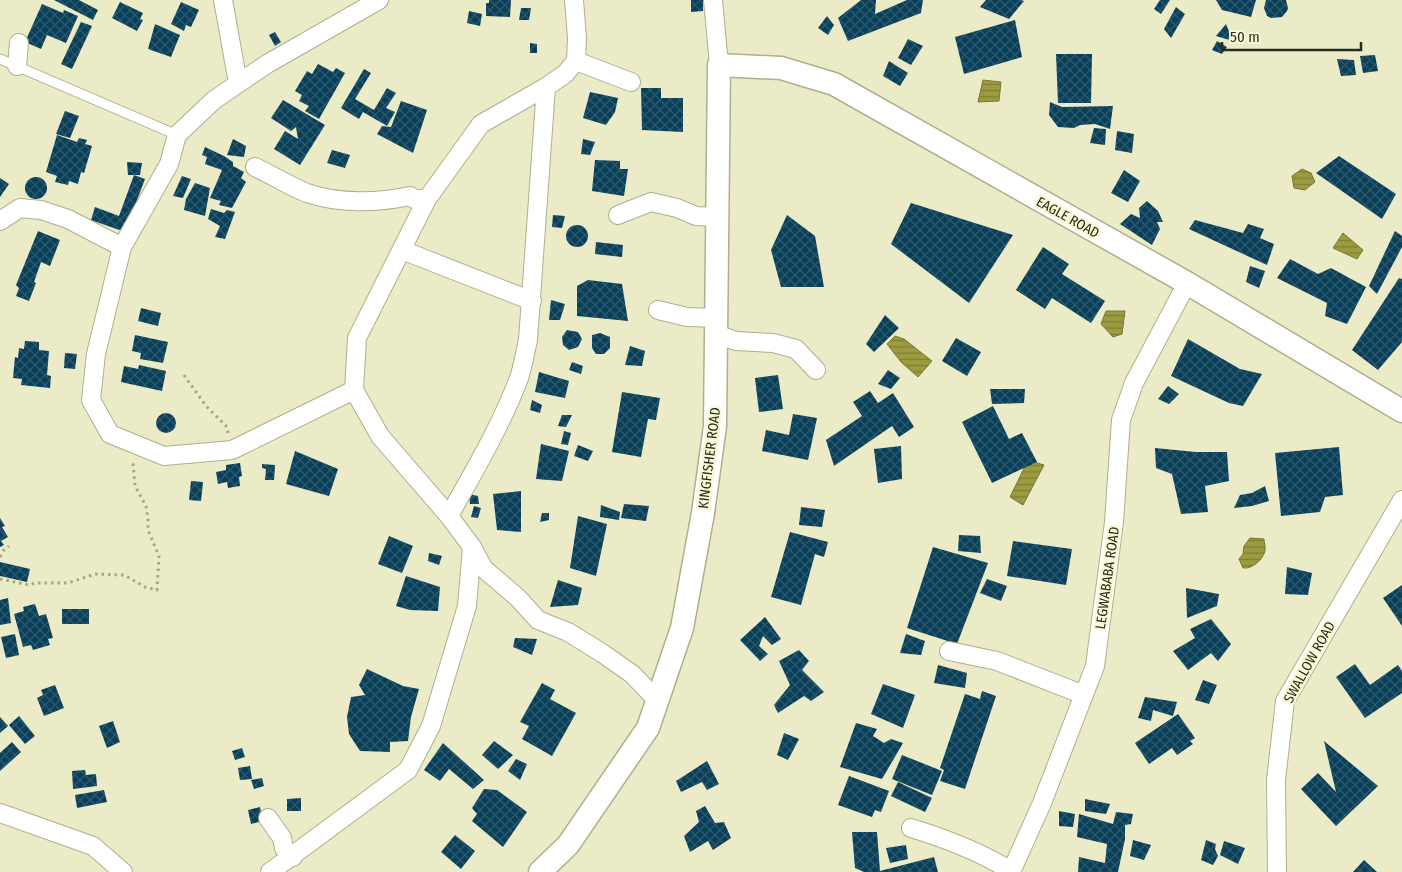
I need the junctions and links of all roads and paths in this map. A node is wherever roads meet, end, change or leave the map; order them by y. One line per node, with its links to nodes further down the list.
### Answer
1 (223, 0): 11 (street)
2 (379, 0): 11 (street)
3 (574, 0): 7 (street)
4 (713, 0): 8 (street, KINGFISHER ROAD)
5 (19, 44): 9 (street)
6 (0, 59): 9 (lane)
7 (576, 61): 10 (street); 12 (street)
8 (719, 65): 17 (street, KINGFISHER ROAD); 21 (street, EAGLE ROAD)
9 (17, 66): 13 (lane)
10 (631, 82)
11 (238, 83): 13 (street)
12 (546, 87): 15 (street); 22 (street)
13 (177, 136): 19 (street)
14 (255, 166): 15 (street)
15 (427, 199): 20 (street)
16 (618, 215): 17 (street)
17 (718, 216): 24 (street, KINGFISHER ROAD)
18 (0, 221): 19 (street)
19 (122, 247): 29 (street)
20 (402, 250): 22 (street); 27 (street)
21 (1187, 283): 28 (street, EAGLE ROAD); 38 (street, LEGWABABA ROAD)
22 (532, 301): 32 (street)
23 (658, 310): 24 (street)
24 (716, 326): 25 (street); 39 (street, KINGFISHER ROAD)
25 (816, 370)
26 (184, 375): 30 (path)
27 (354, 390): 30 (street); 32 (street)
28 (1402, 411)
29 (132, 443): 30 (street); 36 (path)
30 (232, 450)
31 (1402, 500): 48 (street, SWALLOW ROAD)
32 (449, 516): 34 (street)
33 (9, 546): 35 (path)
34 (472, 547): 39 (street); 43 (street)
35 (0, 557)
36 (0, 579)
37 (949, 651): 38 (street)
38 (1084, 695): 44 (street, LEGWABABA ROAD)
39 (658, 700): 47 (street, KINGFISHER ROAD)
40 (0, 813): 45 (street)
41 (268, 818): 43 (street)
42 (911, 828): 44 (street)
43 (292, 857): 46 (street)
44 (1011, 871)
45 (123, 872)
46 (270, 872)
47 (540, 872)
48 (1277, 872)

